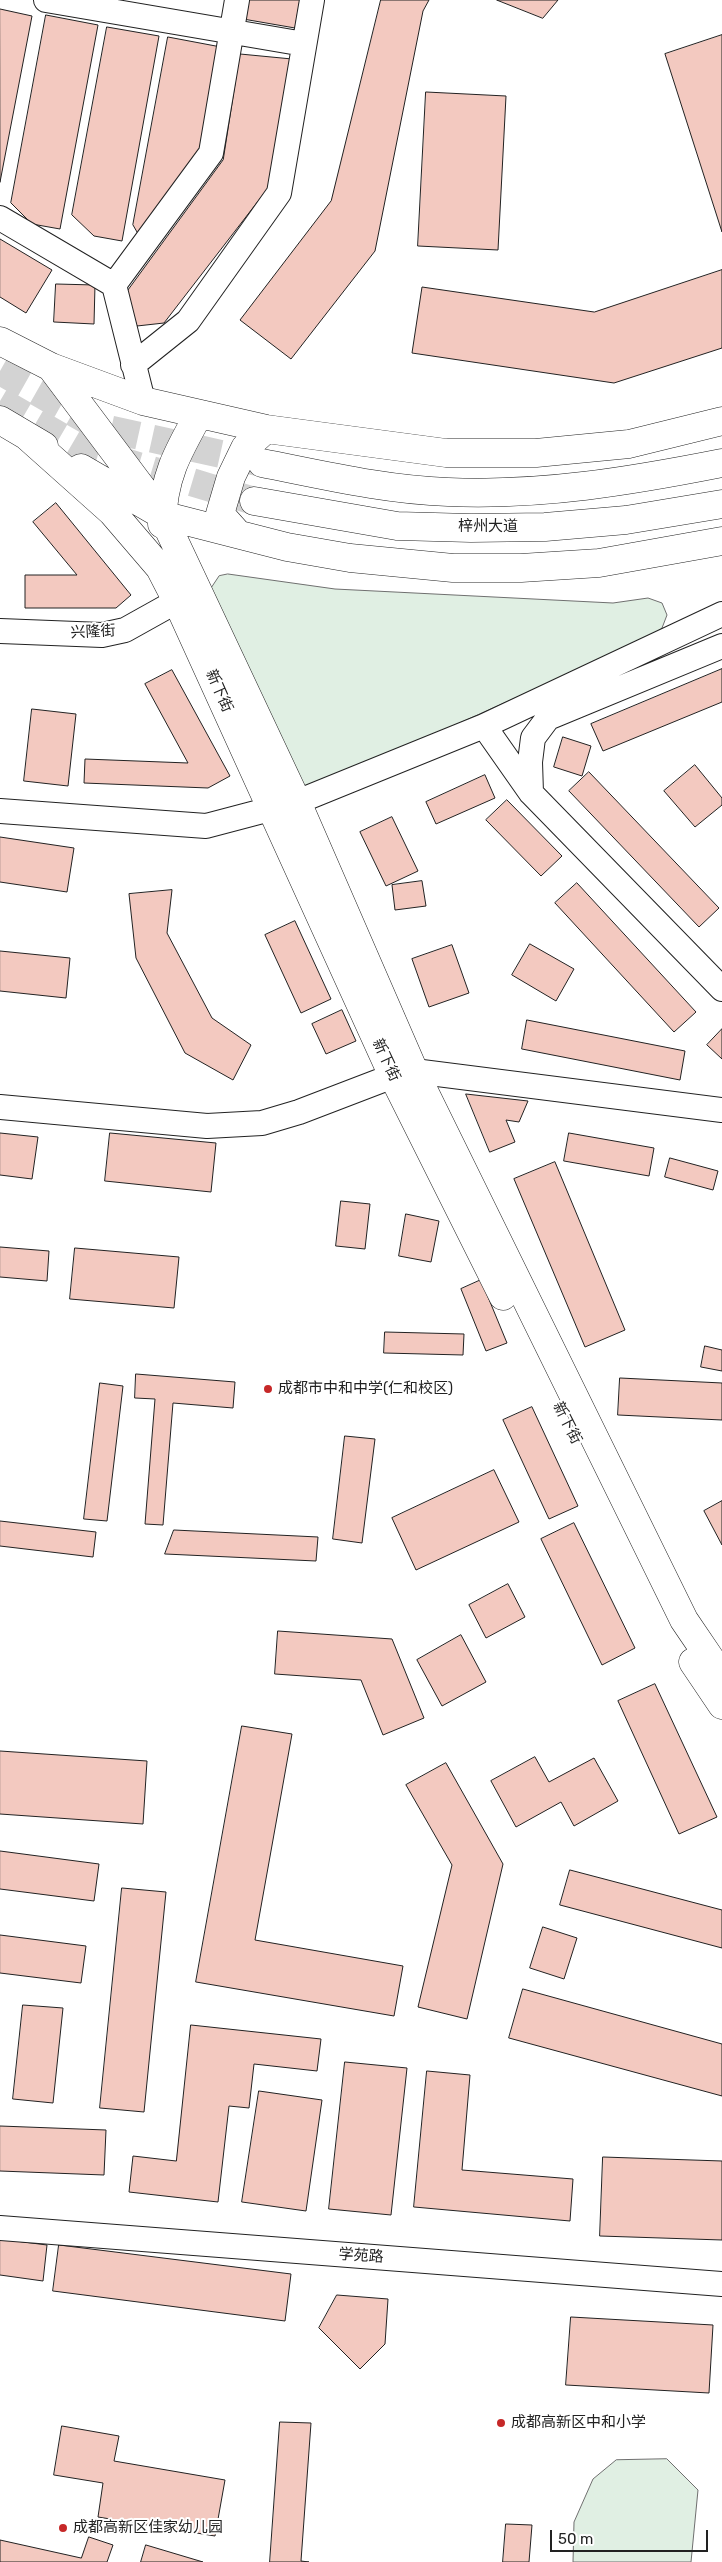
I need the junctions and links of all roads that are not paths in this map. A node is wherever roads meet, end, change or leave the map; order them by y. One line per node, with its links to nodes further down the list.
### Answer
1 (46, 0): 4 (street)
2 (237, 0): 4 (street)
3 (312, 0): 5 (street)
4 (231, 32): 5 (street); 7 (street)
5 (304, 44): 9 (street)
6 (0, 218): 7 (street)
7 (114, 285): 9 (street)
8 (0, 341): 10 (main road)
9 (133, 365): 11 (street)
10 (51, 367): 11 (main road); 21 (main road, 新下街)
11 (143, 401): 12 (main road)
12 (199, 414): 15 (main road); 21 (main road)
13 (0, 420): 16 (main road)
14 (722, 421): 15 (main road)
15 (266, 429): 22 (main road)
16 (28, 436): 21 (main road); 24 (main road, 新下街)
17 (262, 463): 18 (main road)
18 (722, 463)
19 (254, 501): 20 (main road, 梓州大道)
20 (722, 504)
21 (162, 515): 22 (main road); 24 (main road); 31 (main road, 新下街)
22 (237, 533): 23 (main road)
23 (722, 542)
24 (160, 568): 25 (main road, 新下街)
25 (177, 601): 27 (street, 兴隆街); 31 (main road, 新下街)
26 (722, 614): 29 (street)
27 (0, 631)
28 (722, 646): 30 (street)
29 (484, 726): 30 (street); 31 (street)
30 (531, 793): 33 (street)
31 (285, 805): 32 (street); 34 (main road, 新下街)
32 (0, 811)
33 (722, 989)
34 (403, 1074): 35 (street); 36 (street); 37 (main road, 新下街); 38 (main road, 新下街)
35 (0, 1107)
36 (722, 1110)
37 (722, 1676)
38 (722, 1706)
39 (0, 2228): 40 (street, 学苑路)
40 (722, 2284)

